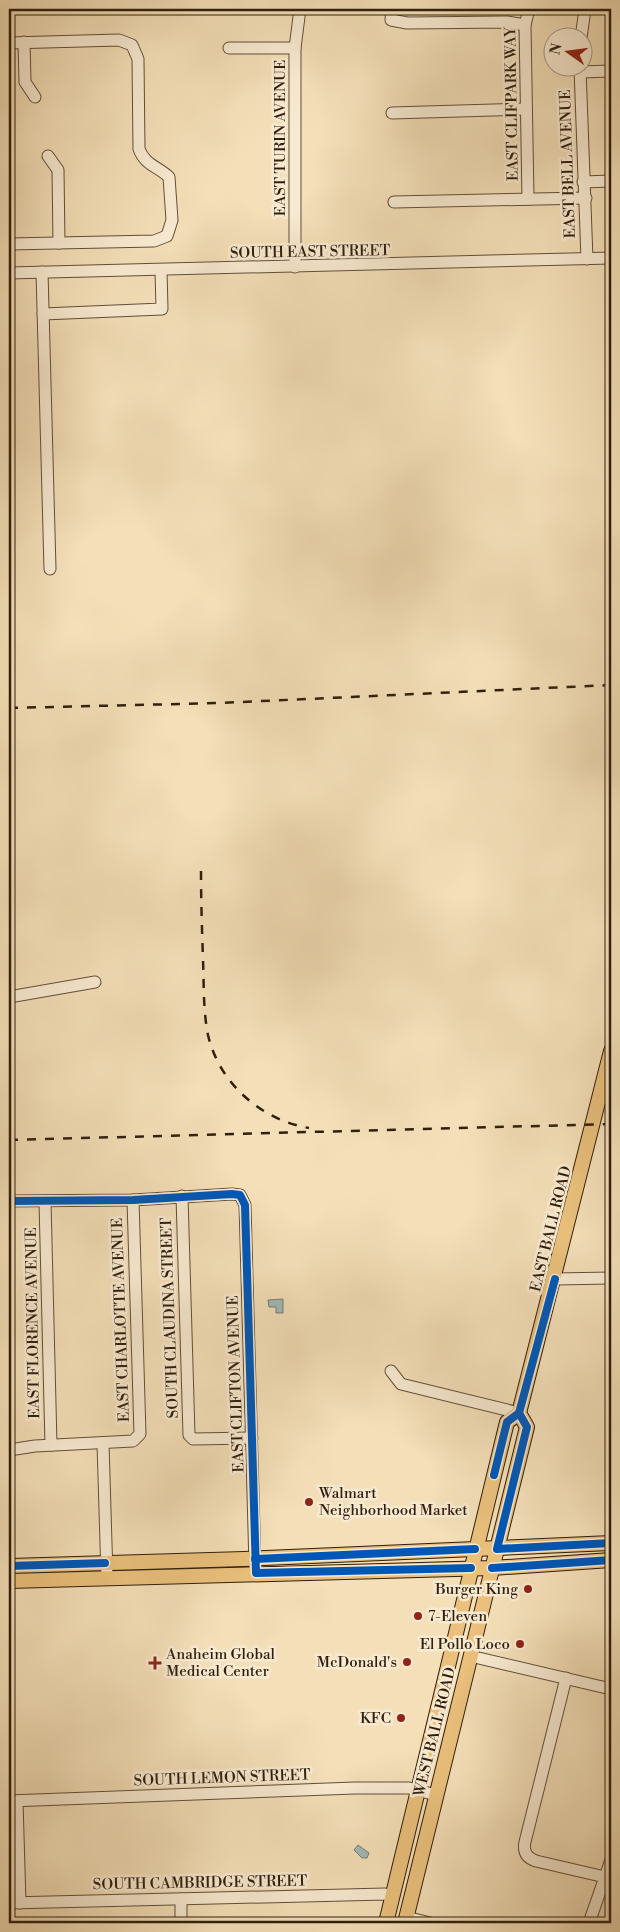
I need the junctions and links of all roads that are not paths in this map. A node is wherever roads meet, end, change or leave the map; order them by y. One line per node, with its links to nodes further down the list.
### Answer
1 (300, 9): 10 (street, EAST TURIN AVENUE)
2 (529, 9): 5 (street, EAST CLIFPARK WAY)
3 (586, 9): 6 (street)
4 (392, 14): 5 (street)
5 (525, 25): 15 (street, EAST CLIFPARK WAY)
6 (583, 28)
7 (24, 42): 8 (street); 14 (street); 23 (street)
8 (9, 43)
9 (229, 48): 10 (street)
10 (295, 48): 27 (street, EAST TURIN AVENUE)
11 (592, 70): 12 (street)
12 (611, 71)
13 (580, 78): 19 (street, EAST BELL AVENUE)
14 (34, 97)
15 (526, 109): 16 (street); 21 (street, EAST CLIFPARK WAY)
16 (392, 113)
17 (48, 156): 23 (street)
18 (611, 181): 19 (street)
19 (583, 182): 20 (street, EAST BELL AVENUE)
20 (586, 198): 21 (street); 26 (street, EAST BELL AVENUE)
21 (528, 199): 22 (street)
22 (394, 202)
23 (59, 242): 24 (street)
24 (9, 244)
25 (611, 258): 26 (street, SOUTH EAST STREET)
26 (587, 259): 27 (street, SOUTH EAST STREET)
27 (295, 267): 28 (street, SOUTH EAST STREET)
28 (161, 270): 29 (street, SOUTH EAST STREET); 31 (street)
29 (42, 272): 30 (street, SOUTH EAST STREET); 31 (street)
30 (9, 273)
31 (43, 314): 32 (street)
32 (50, 569)
33 (95, 982): 34 (street)
34 (9, 997)
35 (611, 1051): 41 (main road, EAST BALL ROAD)
36 (182, 1196): 37 (street); 44 (street, EAST CLIFTON AVENUE); 44 (street, SOUTH CLAUDINA STREET)
37 (133, 1200): 39 (street); 45 (street, EAST CHARLOTTE AVENUE)
38 (9, 1201): 39 (street)
39 (45, 1201): 46 (street, EAST FLORENCE AVENUE)
40 (611, 1278): 41 (street)
41 (555, 1279): 43 (main road, EAST BALL ROAD)
42 (391, 1371): 43 (street)
43 (519, 1413): 49 (main road, EAST BALL ROAD); 50 (main road, EAST BALL ROAD)
44 (252, 1438): 51 (street, EAST CLIFTON AVENUE)
45 (103, 1443): 46 (street); 54 (street)
46 (51, 1445): 47 (street)
47 (9, 1450)
48 (611, 1543): 50 (main road)
49 (475, 1549): 50 (main road); 51 (main road); 56 (main road, WEST BALL ROAD)
50 (496, 1549): 57 (main road, WEST BALL ROAD)
51 (255, 1559): 53 (main road); 58 (street, EAST CLIFTON AVENUE)
52 (611, 1560): 57 (main road)
53 (169, 1561): 54 (main road); 60 (main road)
54 (105, 1563): 55 (main road); 59 (street)
55 (9, 1566)
56 (471, 1568): 57 (main road); 58 (main road); 65 (main road, WEST BALL ROAD)
57 (492, 1568): 62 (main road, WEST BALL ROAD)
58 (256, 1573): 60 (main road)
59 (107, 1577): 60 (main road); 61 (main road)
60 (135, 1577)
61 (9, 1581)
62 (470, 1656): 63 (street); 66 (main road, WEST BALL ROAD)
63 (566, 1678): 64 (street); 69 (street)
64 (611, 1689)
65 (419, 1791): 66 (street, SOUTH LEMON STREET); 67 (street, SOUTH LEMON STREET); 70 (main road, WEST BALL ROAD)
66 (436, 1795): 73 (main road, WEST BALL ROAD)
67 (13, 1801): 72 (street)
68 (611, 1860): 69 (street)
69 (605, 1877): 77 (street)
70 (393, 1896): 71 (street, SOUTH CAMBRIDGE STREET); 75 (main road, WEST BALL ROAD)
71 (181, 1899): 72 (street, SOUTH CAMBRIDGE STREET); 74 (street)
72 (14, 1903)
73 (405, 1920): 76 (street)
74 (181, 1923)
75 (386, 1923)
76 (430, 1923)
77 (589, 1923)

